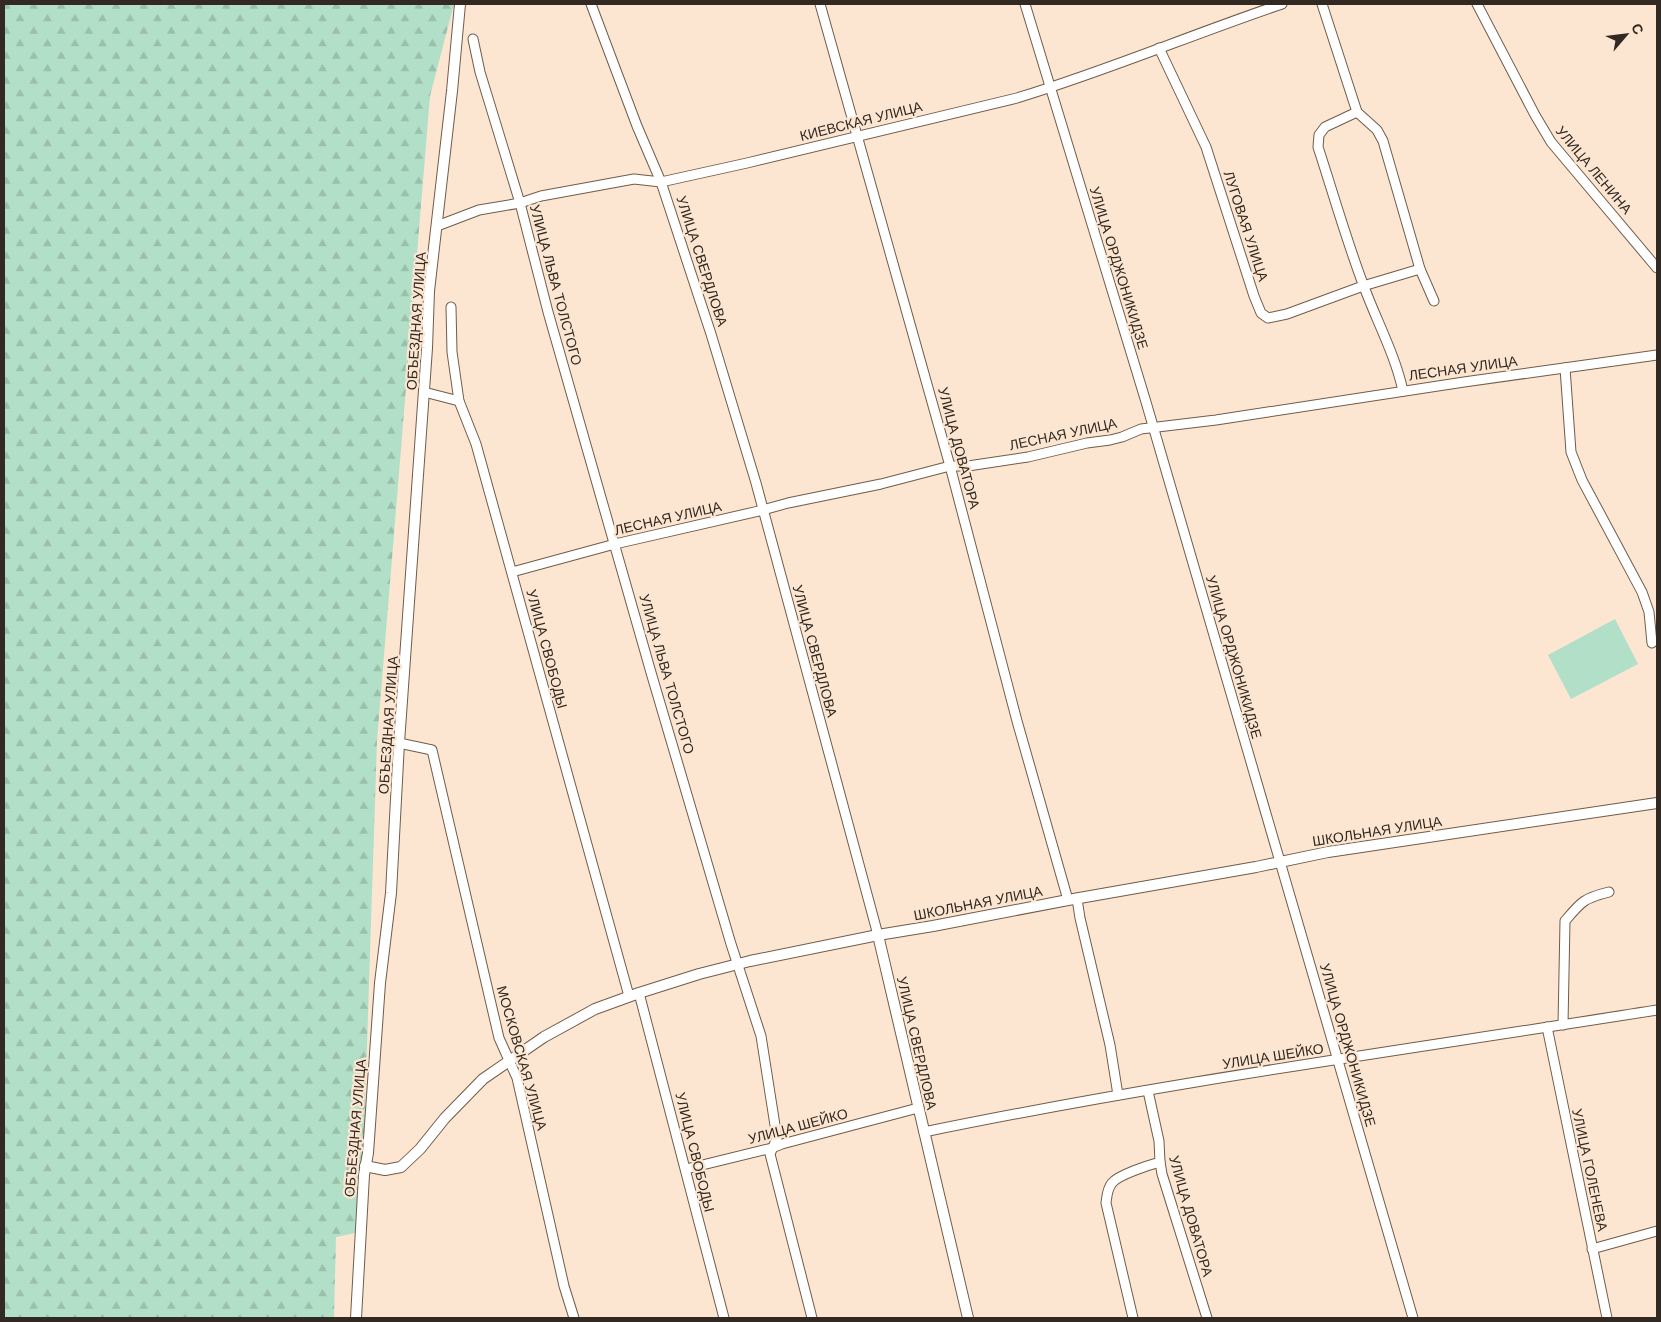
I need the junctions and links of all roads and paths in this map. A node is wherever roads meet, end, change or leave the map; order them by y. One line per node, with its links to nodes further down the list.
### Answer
1 (460, 4): 15 (street, ОБЪЕЗДНАЯ УЛИЦА)
2 (591, 4): 13 (street, УЛИЦА СВЕРДЛОВА)
3 (820, 4): 12 (street, УЛИЦА ДОВАТОРА)
4 (1025, 4): 10 (street, УЛИЦА ОРДЖОНИКИДЗЕ)
5 (1282, 4): 9 (street, КИЕВСКАЯ УЛИЦА)
6 (1322, 4): 11 (street)
7 (1477, 4): 16 (street, УЛИЦА ЛЕНИНА)
8 (473, 39): 14 (street, УЛИЦА ЛЬВА ТОЛСТОГО)
9 (1159, 48): 10 (street, КИЕВСКАЯ УЛИЦА); 18 (street, ЛУГОВАЯ УЛИЦА)
10 (1050, 88): 12 (street, КИЕВСКАЯ УЛИЦА); 26 (street, УЛИЦА ОРДЖОНИКИДЗЕ)
11 (1357, 112): 17 (street); 18 (street)
12 (857, 137): 13 (street, КИЕВСКАЯ УЛИЦА); 27 (street, УЛИЦА ДОВАТОРА)
13 (661, 182): 14 (street, КИЕВСКАЯ УЛИЦА); 28 (street, УЛИЦА СВЕРДЛОВА)
14 (520, 203): 15 (street, КИЕВСКАЯ УЛИЦА); 29 (street, УЛИЦА ЛЬВА ТОЛСТОГО)
15 (437, 226): 24 (street, ОБЪЕЗДНАЯ УЛИЦА)
16 (1657, 268)
17 (1420, 269): 18 (street, ЛУГОВАЯ УЛИЦА); 19 (street)
18 (1363, 286): 23 (street)
19 (1434, 301)
20 (451, 307): 25 (street, УЛИЦА СВОБОДЫ)
21 (1657, 355): 22 (street, ЛЕСНАЯ УЛИЦА)
22 (1565, 368): 23 (street, ЛЕСНАЯ УЛИЦА); 31 (street)
23 (1403, 391): 26 (street, ЛЕСНАЯ УЛИЦА)
24 (424, 392): 25 (street); 32 (street, ОБЪЕЗДНАЯ УЛИЦА)
25 (459, 401): 30 (street, УЛИЦА СВОБОДЫ)
26 (1153, 428): 27 (street, ЛЕСНАЯ УЛИЦА); 34 (street, УЛИЦА ОРДЖОНИКИДЗЕ)
27 (950, 466): 28 (street, ЛЕСНАЯ УЛИЦА); 36 (street, УЛИЦА ДОВАТОРА)
28 (763, 510): 29 (street, ЛЕСНАЯ УЛИЦА); 37 (street, УЛИЦА СВЕРДЛОВА)
29 (615, 544): 30 (street, ЛЕСНАЯ УЛИЦА); 38 (street, УЛИЦА ЛЬВА ТОЛСТОГО)
30 (512, 572): 39 (street, УЛИЦА СВОБОДЫ)
31 (1652, 644)
32 (399, 743): 44 (street, МОСКОВСКАЯ УЛИЦА); 51 (street, ОБЪЕЗДНАЯ УЛИЦА)
33 (1657, 803): 34 (street, ШКОЛЬНАЯ УЛИЦА)
34 (1280, 862): 36 (street, ШКОЛЬНАЯ УЛИЦА); 43 (street, УЛИЦА ОРДЖОНИКИДЗЕ)
35 (1609, 892): 41 (street)
36 (1072, 899): 37 (street, ШКОЛЬНАЯ УЛИЦА); 46 (street, УЛИЦА ДОВАТОРА)
37 (878, 935): 38 (street, ШКОЛЬНАЯ УЛИЦА); 47 (street, УЛИЦА СВЕРДЛОВА)
38 (737, 965): 39 (street, ШКОЛЬНАЯ УЛИЦА); 49 (street, УЛИЦА ЛЬВА ТОЛСТОГО)
39 (634, 994): 44 (street, ШКОЛЬНАЯ УЛИЦА); 52 (street, УЛИЦА СВОБОДЫ)
40 (1657, 1010): 41 (street, УЛИЦА ШЕЙКО)
41 (1563, 1025): 42 (street, УЛИЦА ШЕЙКО)
42 (1547, 1027): 43 (street, УЛИЦА ШЕЙКО); 54 (street, УЛИЦА ГОЛЕНЕВА)
43 (1337, 1059): 45 (street, УЛИЦА ШЕЙКО); 62 (street, УЛИЦА ОРДЖОНИКИДЗЕ)
44 (509, 1060): 51 (street, ШКОЛЬНАЯ УЛИЦА); 56 (street, МОСКОВСКАЯ УЛИЦА)
45 (1148, 1091): 46 (street, УЛИЦА ШЕЙКО); 50 (street, УЛИЦА ДОВАТОРА)
46 (1118, 1095): 48 (street, УЛИЦА ШЕЙКО)
47 (918, 1108): 48 (street, УЛИЦА СВЕРДЛОВА); 49 (street, УЛИЦА ШЕЙКО)
48 (924, 1132): 59 (street, УЛИЦА СВЕРДЛОВА)
49 (772, 1148): 52 (street, УЛИЦА ШЕЙКО); 58 (street, УЛИЦА ЛЬВА ТОЛСТОГО)
50 (1160, 1162): 60 (street); 61 (street, УЛИЦА ДОВАТОРА)
51 (365, 1166): 55 (street, ОБЪЕЗДНАЯ УЛИЦА)
52 (686, 1169): 57 (street, УЛИЦА СВОБОДЫ)
53 (1657, 1230): 54 (street)
54 (1592, 1249): 63 (street, УЛИЦА ГОЛЕНЕВА)
55 (356, 1318)
56 (574, 1318)
57 (724, 1318)
58 (812, 1318)
59 (968, 1318)
60 (1133, 1318)
61 (1207, 1318)
62 (1413, 1318)
63 (1607, 1318)

